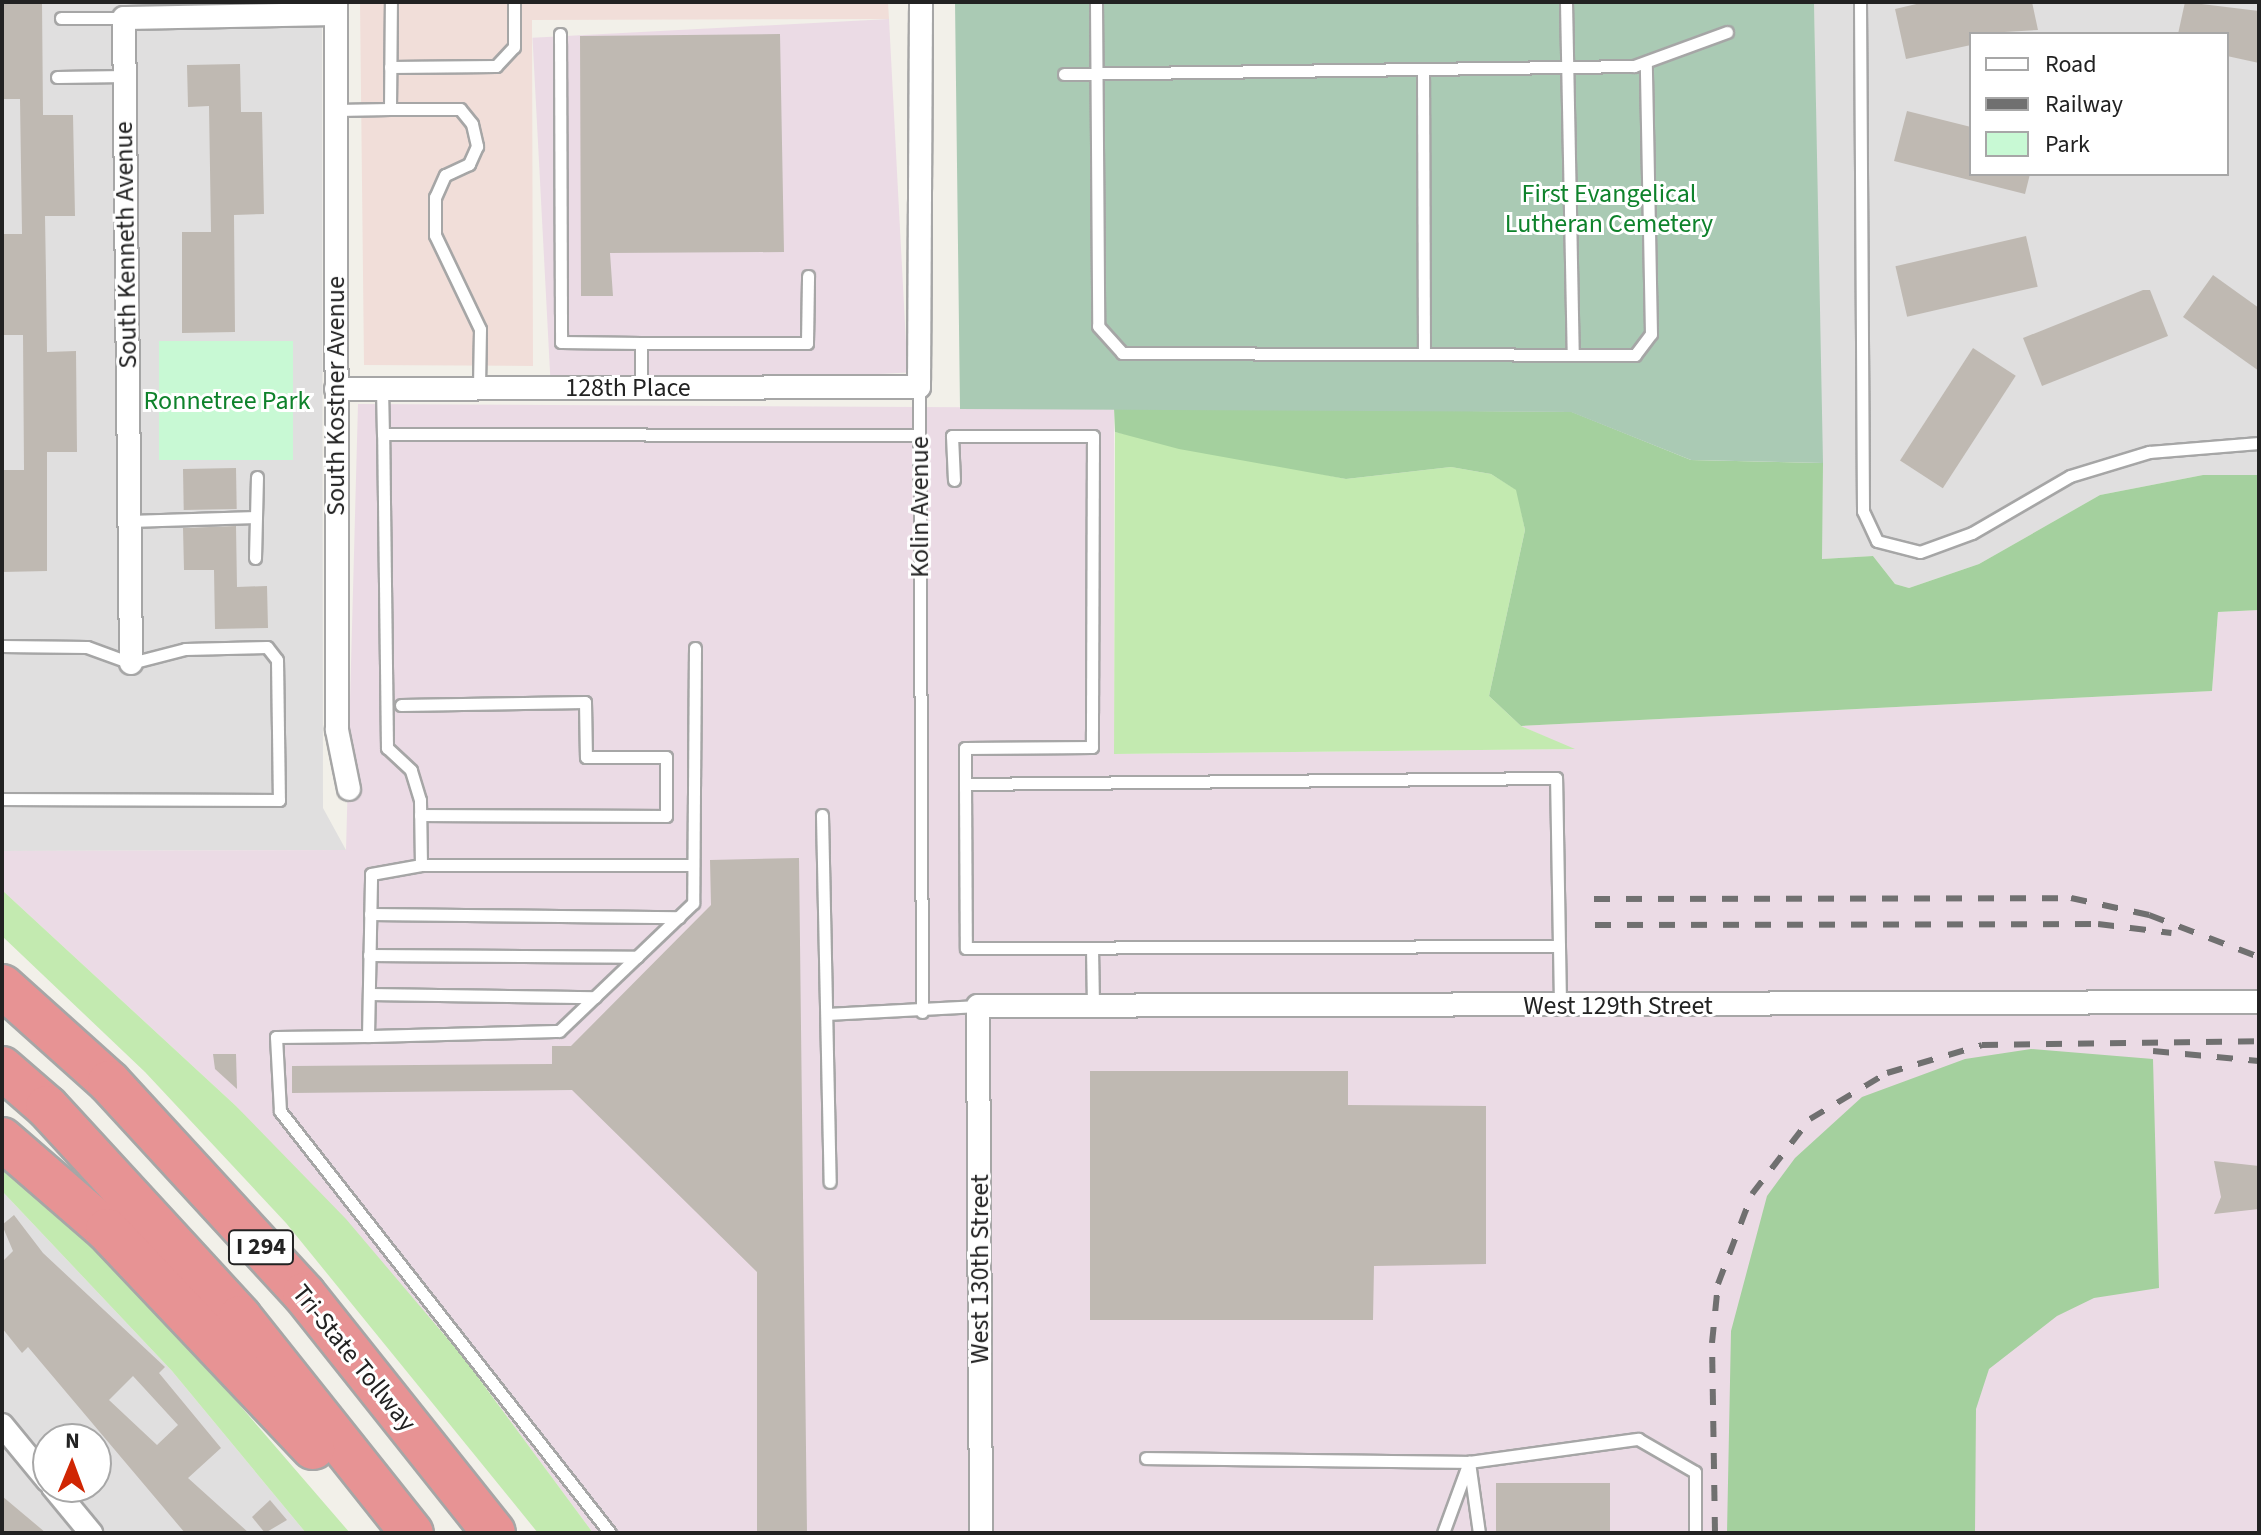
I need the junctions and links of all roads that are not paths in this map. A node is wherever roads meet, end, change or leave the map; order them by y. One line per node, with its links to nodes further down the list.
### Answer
1 (391, 2): 14 (lane)
2 (514, 2): 14 (lane)
3 (921, 2): 28 (street, Kolin Avenue)
4 (1096, 2): 18 (lane)
5 (1566, 2): 15 (lane)
6 (1860, 2): 34 (lane)
7 (160, 8): 8 (street); 10 (street)
8 (336, 8): 22 (street, South Kostner Avenue)
9 (61, 18): 10 (lane)
10 (124, 18): 19 (street, South Kenneth Avenue)
11 (1727, 32): 13 (lane)
12 (560, 34): 24 (lane)
13 (1646, 65): 15 (lane); 26 (lane)
14 (390, 67): 21 (lane)
15 (1567, 68): 16 (lane); 26 (lane)
16 (1423, 70): 18 (lane); 25 (lane)
17 (1064, 74): 18 (lane)
18 (1096, 74): 25 (lane)
19 (125, 76): 20 (lane); 38 (street, South Kenneth Avenue)
20 (57, 77)
21 (390, 109): 22 (lane); 30 (lane)
22 (336, 110): 31 (street, South Kostner Avenue)
23 (808, 276): 24 (lane)
24 (641, 343): 27 (lane)
25 (1424, 353): 26 (lane)
26 (1573, 353)
27 (641, 387): 28 (street, 128th Place); 30 (street, 128th Place)
28 (919, 387): 33 (lane, Kolin Avenue)
29 (382, 388): 30 (street, 128th Place); 31 (street, 128th Place); 32 (lane)
30 (479, 388)
31 (336, 389): 45 (street, South Kostner Avenue)
32 (383, 434): 33 (lane); 47 (lane)
33 (919, 435): 64 (lane, Kolin Avenue)
34 (2259, 443)
35 (257, 477): 37 (lane)
36 (954, 480): 44 (lane)
37 (256, 517): 38 (lane); 39 (lane)
38 (129, 521): 42 (street, South Kenneth Avenue)
39 (255, 558)
40 (2, 646): 42 (lane)
41 (695, 648): 50 (lane)
42 (131, 663): 46 (lane)
43 (401, 705): 47 (lane)
44 (965, 784): 53 (lane); 54 (lane)
45 (349, 789)
46 (2, 799)
47 (420, 815): 49 (lane)
48 (822, 815): 65 (lane)
49 (421, 865): 50 (lane); 51 (lane)
50 (693, 865): 52 (lane)
51 (370, 914): 52 (lane); 55 (lane)
52 (679, 917): 56 (lane)
53 (1559, 946): 54 (lane); 62 (lane)
54 (1092, 948): 63 (lane)
55 (369, 955): 56 (lane); 58 (lane)
56 (637, 957): 59 (lane)
57 (2, 986): 78 (highway, Tri-State Tollway / I 294)
58 (369, 994): 59 (lane); 66 (lane)
59 (595, 997): 66 (lane)
60 (2259, 1002): 62 (street, West 129th Street)
61 (978, 1006): 63 (street, West 129th Street); 64 (lane); 80 (street, West 130th Street)
62 (1560, 1006): 63 (street, West 129th Street)
63 (1093, 1008)
64 (922, 1012): 65 (lane)
65 (827, 1014): 69 (lane)
66 (368, 1036): 79 (lane)
67 (2, 1068): 77 (highway, I 294)
68 (2, 1139): 76 (highway)
69 (830, 1182)
70 (2, 1425): 72 (street)
71 (1146, 1458): 73 (lane)
72 (32, 1462)
73 (1469, 1462): 81 (lane); 82 (lane); 83 (lane)
74 (66, 1503): 75 (street)
75 (91, 1533)
76 (393, 1533)
77 (412, 1533)
78 (494, 1533)
79 (610, 1533)
80 (981, 1533)
81 (1443, 1533)
82 (1479, 1533)
83 (1695, 1533)

